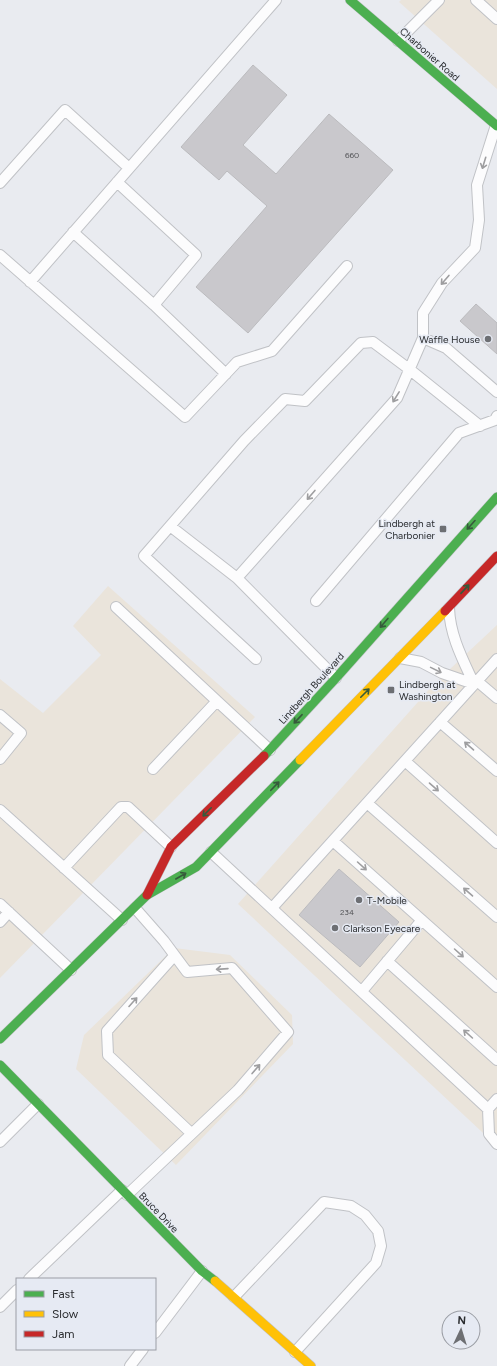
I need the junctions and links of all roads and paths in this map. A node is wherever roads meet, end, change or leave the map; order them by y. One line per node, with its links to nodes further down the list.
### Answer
1 (276, 0): 8 (lane)
2 (350, 0): 6 (main road, Charbonier Road)
3 (439, 0): 6 (lane)
4 (476, 0): 5 (lane)
5 (497, 19)
6 (398, 41): 7 (main road, Charbonier Road)
7 (497, 126): 16 (lane, one-way to 16)
8 (129, 168): 9 (lane); 10 (lane)
9 (117, 182): 11 (lane); 15 (lane)
10 (0, 183)
11 (73, 232): 14 (lane); 15 (lane)
12 (0, 255): 14 (lane)
13 (347, 266): 18 (lane)
14 (30, 282): 18 (lane)
15 (154, 305): 18 (lane)
16 (423, 338): 17 (lane); 19 (lane)
17 (410, 369): 21 (lane); 23 (lane); 25 (lane, one-way to 25)
18 (226, 374)
19 (497, 392)
20 (497, 416): 21 (lane)
21 (480, 426): 26 (lane)
22 (497, 497): 32 (main road, Lindbergh Boulevard, one-way to 32)
23 (170, 526): 25 (lane); 30 (lane)
24 (497, 556): 27 (main road, Lindbergh Boulevard, one-way to 24)
25 (237, 578): 32 (lane)
26 (316, 601)
27 (449, 606): 29 (main road, Lindbergh Boulevard); 33 (lane)
28 (116, 607): 35 (lane)
29 (400, 658): 33 (lane, one-way to 33); 48 (main road, Lindbergh Boulevard, one-way to 29)
30 (256, 659)
31 (497, 659): 33 (lane)
32 (336, 678): 38 (main road, Lindbergh Boulevard, one-way to 38)
33 (476, 683): 34 (lane); 37 (lane)
34 (497, 698)
35 (217, 701): 38 (lane); 41 (lane)
36 (0, 715): 39 (lane)
37 (440, 722): 40 (lane); 42 (lane, one-way to 37)
38 (270, 750): 47 (main road, Lindbergh Boulevard, one-way to 47)
39 (0, 759)
40 (405, 761): 43 (lane); 46 (lane, one-way to 46)
41 (153, 769)
42 (497, 771)
43 (367, 803): 45 (lane); 55 (lane, one-way to 43)
44 (0, 810): 49 (lane)
45 (333, 840): 53 (lane); 57 (lane, one-way to 57)
46 (497, 843)
47 (172, 847): 49 (lane); 50 (main road, Lindbergh Boulevard)
48 (211, 852): 50 (main road, Lindbergh Boulevard, one-way to 48); 53 (lane)
49 (64, 868): 56 (lane)
50 (147, 895): 52 (main road, Lindbergh Boulevard)
51 (0, 904): 54 (lane)
52 (135, 908): 56 (main road, Lindbergh Boulevard); 59 (lane)
53 (272, 908): 63 (lane)
54 (9, 912): 58 (lane); 61 (lane)
55 (497, 917)
56 (122, 920): 61 (main road, Lindbergh Boulevard)
57 (422, 920): 60 (lane); 62 (lane, one-way to 62)
58 (0, 922)
59 (174, 956): 70 (lane, one-way to 59); 70 (lane, one-way to 59)
60 (387, 961): 63 (lane); 65 (lane, one-way to 60)
61 (71, 970): 64 (main road, Lindbergh Boulevard)
62 (497, 987)
63 (362, 991): 69 (lane)
64 (1, 1037)
65 (497, 1060)
66 (0, 1065): 68 (main road, Bruce Drive)
67 (497, 1099): 69 (lane)
68 (38, 1104): 71 (lane); 73 (main road, Bruce Drive)
69 (488, 1109): 72 (lane)
70 (192, 1133): 73 (lane)
71 (0, 1142)
72 (497, 1144)
73 (124, 1192): 74 (main road, Bruce Drive); 75 (lane)
74 (202, 1271): 77 (main road, Bruce Drive); 79 (lane)
75 (30, 1278)
76 (16, 1291): 78 (lane)
77 (234, 1297): 81 (main road, Bruce Drive); 81 (lane)
78 (0, 1307)
79 (156, 1332)
80 (142, 1350): 82 (lane)
81 (295, 1352): 83 (main road, Bruce Drive)
82 (130, 1366)
83 (311, 1366)

